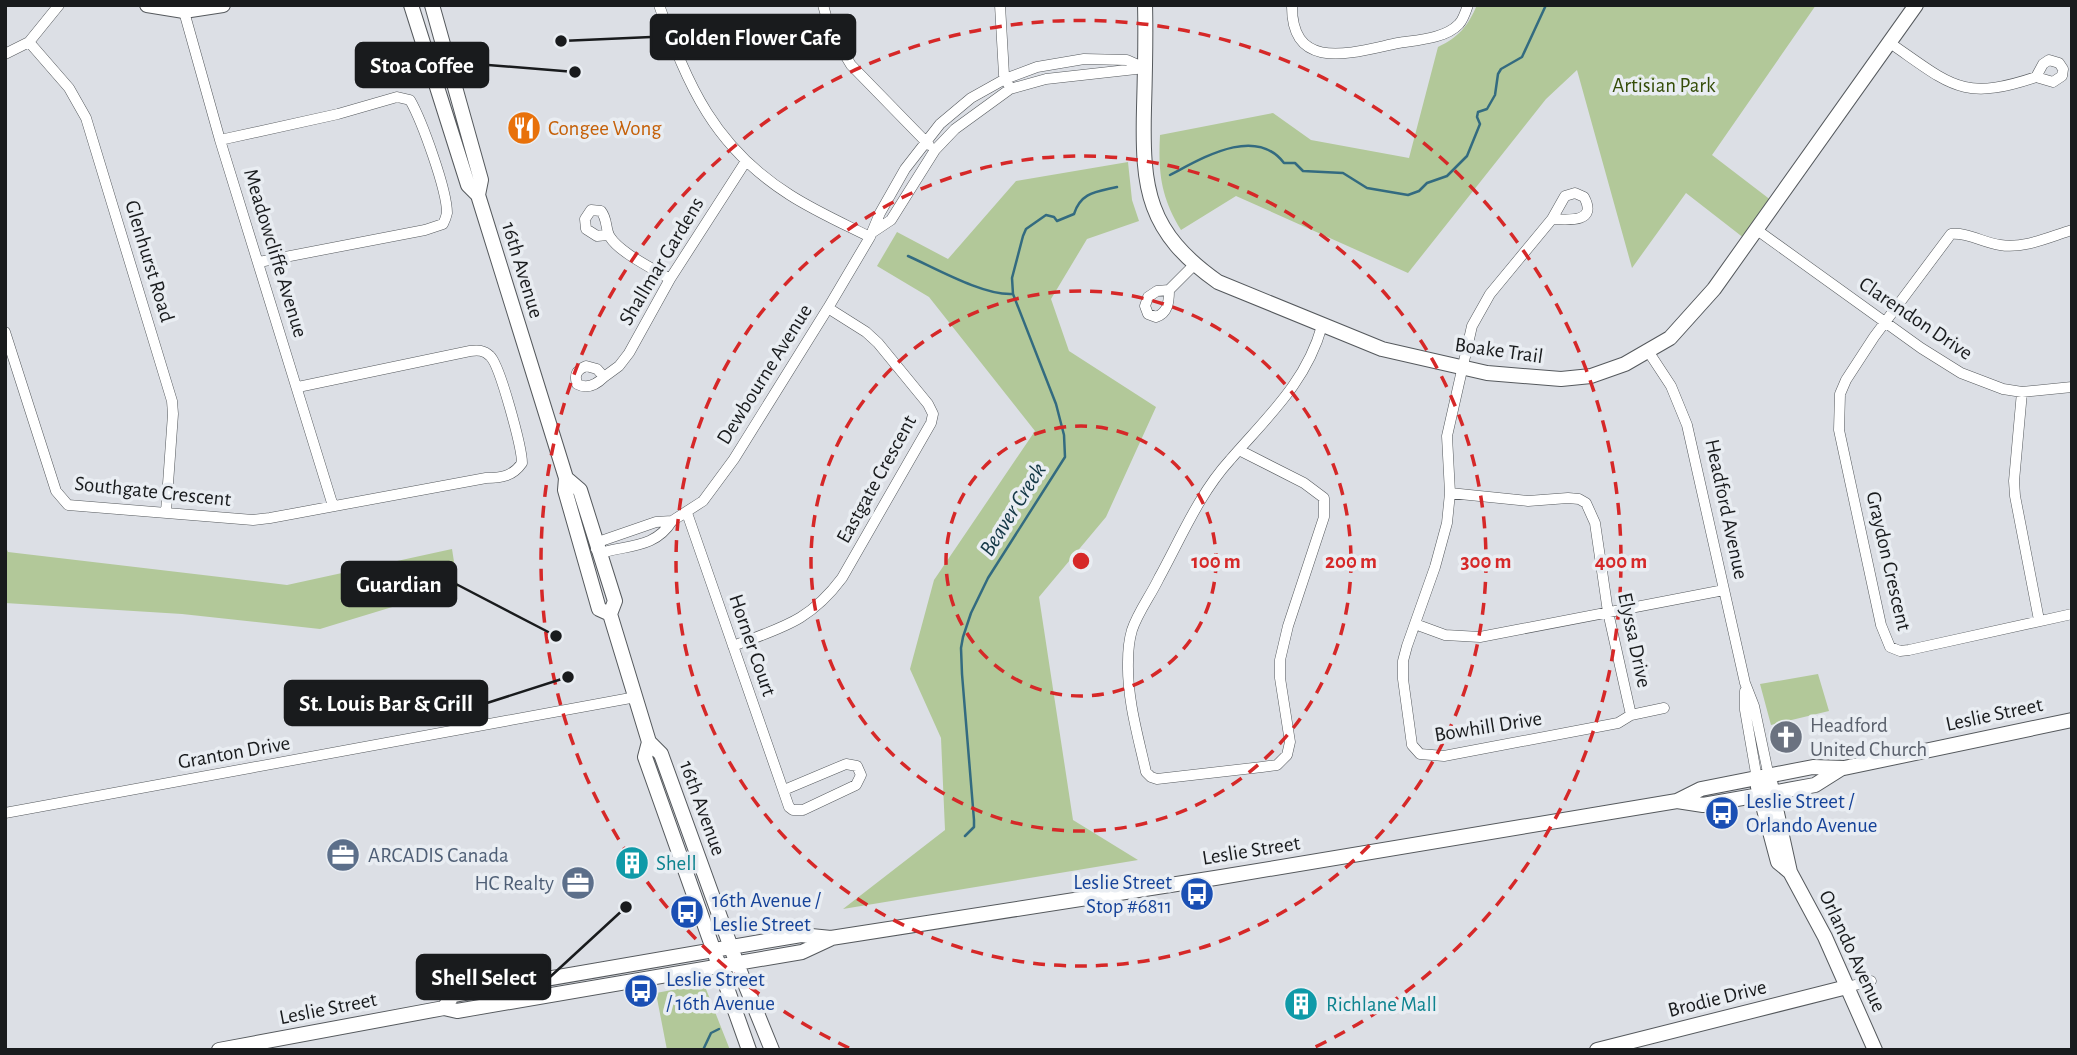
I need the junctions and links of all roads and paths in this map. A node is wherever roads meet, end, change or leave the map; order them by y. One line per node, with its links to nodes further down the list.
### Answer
1 (59, 5): 14 (street)
2 (147, 5): 13 (main road)
3 (223, 5): 13 (main road)
4 (411, 5): 24 (main road, 16th Avenue)
5 (432, 5): 24 (main road, 16th Avenue)
6 (659, 5): 23 (street)
7 (823, 5): 21 (street)
8 (1000, 5): 19 (street)
9 (1145, 5): 17 (main road, Boake Trail)
10 (1292, 5): 11 (street)
11 (1468, 5)
12 (1916, 5): 15 (main road, Boake Trail)
13 (183, 8): 20 (street, Meadowcliffe Avenue)
14 (29, 41): 16 (street); 48 (street, Glenhurst Road)
15 (1890, 43): 18 (street); 26 (main road, Boake Trail)
16 (5, 54)
17 (1145, 68): 19 (street, Dewbourne Avenue); 19 (street, Dewbourne Avenue); 31 (main road, Boake Trail)
18 (2036, 77)
19 (1008, 84): 21 (street, Dewbourne Avenue); 22 (street, Dewbourne Avenue)
20 (220, 140): 30 (street, Meadowcliffe Avenue); 30 (street)
21 (926, 143): 22 (street); 29 (street, Dewbourne Avenue)
22 (935, 150): 29 (street, Dewbourne Avenue)
23 (746, 161): 29 (street); 32 (street, Shallmar Gardens)
24 (478, 195): 45 (main road, 16th Avenue)
25 (1552, 219): 39 (street, Bowhill Drive)
26 (1757, 230): 35 (street, Clarendon Drive); 38 (main road, Boake Trail)
27 (2072, 230): 35 (street)
28 (608, 235): 32 (street)
29 (872, 235): 34 (street, Dewbourne Avenue)
30 (258, 262): 41 (street, Meadowcliffe Avenue)
31 (1194, 265): 33 (street); 36 (main road, Boake Trail)
32 (670, 279): 40 (street, Shallmar Gardens)
33 (1168, 290)
34 (828, 308): 49 (street, Dewbourne Avenue); 59 (street, Eastgate Crescent)
35 (1885, 323): 43 (street, Clarendon Drive); 57 (street, Graydon Crescent)
36 (1322, 326): 39 (main road, Boake Trail); 44 (street)
37 (5, 332): 48 (street, Southgate Crescent)
38 (1648, 351): 39 (main road, Boake Trail); 53 (street, Headford Avenue)
39 (1463, 368): 46 (street, Bowhill Drive)
40 (604, 376)
41 (298, 387): 47 (street, Meadowcliffe Avenue); 47 (street, Southgate Crescent)
42 (2072, 387): 43 (street, Clarendon Drive)
43 (2022, 392): 57 (street)
44 (1238, 450): 44 (street)
45 (566, 478): 51 (main road, 16th Avenue); 52 (main road, 16th Avenue)
46 (1450, 492): 54 (street, Elyssa Drive); 58 (street, Bowhill Drive)
47 (333, 506): 48 (street, Southgate Crescent)
48 (166, 512)
49 (687, 513): 50 (street, Dewbourne Avenue); 59 (street, Horner Court)
50 (672, 521): 51 (street, Dewbourne Avenue); 51 (street, Dewbourne Avenue)
51 (598, 548): 52 (street, Dewbourne Avenue); 55 (main road, 16th Avenue)
52 (581, 552): 55 (main road, 16th Avenue)
53 (1724, 590): 54 (street); 66 (street, Headford Avenue)
54 (1608, 612): 58 (street); 62 (street, Elyssa Drive)
55 (610, 614): 60 (main road, 16th Avenue)
56 (2072, 614): 57 (street)
57 (2039, 620)
58 (1415, 624): 62 (street, Bowhill Drive)
59 (733, 646): 67 (street, Horner Court)
60 (636, 697): 64 (main road, 16th Avenue); 70 (street, Granton Drive)
61 (1664, 708): 62 (street, Bowhill Drive)
62 (1631, 715)
63 (2072, 720): 65 (main road, Leslie Street)
64 (649, 742): 72 (main road, 16th Avenue); 73 (main road, 16th Avenue)
65 (1844, 768): 66 (main road, Leslie Street); 68 (main road, Leslie Street)
66 (1763, 778): 68 (main road, Orlando Avenue); 69 (main road, Leslie Street)
67 (784, 790): 67 (street, Horner Court)
68 (1766, 794): 69 (main road, Leslie Street); 77 (main road, Orlando Avenue)
69 (1677, 801): 71 (main road, Leslie Street)
70 (5, 814)
71 (831, 938): 72 (main road, Leslie Street); 74 (main road, Leslie Street)
72 (731, 948): 73 (main road, Leslie Street); 74 (main road, 16th Avenue)
73 (712, 951): 75 (main road, 16th Avenue); 78 (main road, Leslie Street)
74 (737, 964): 75 (main road, Leslie Street); 81 (main road, 16th Avenue)
75 (718, 967): 78 (main road, Leslie Street); 80 (main road, 16th Avenue)
76 (1871, 981): 77 (street)
77 (1847, 987): 82 (main road, Brodie Drive); 83 (main road, Orlando Avenue)
78 (444, 1008): 79 (main road, Leslie Street)
79 (219, 1050)
80 (749, 1050)
81 (772, 1050)
82 (1597, 1050)
83 (1875, 1050)

